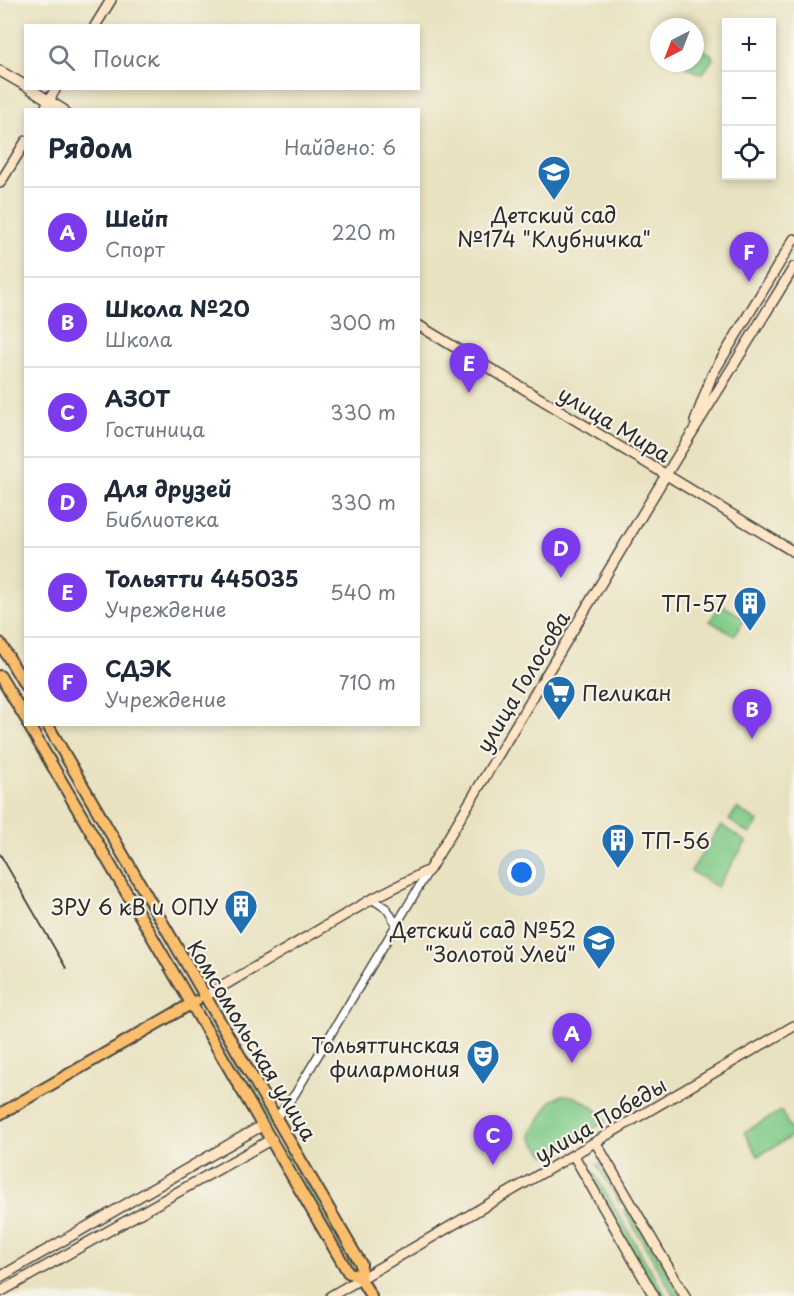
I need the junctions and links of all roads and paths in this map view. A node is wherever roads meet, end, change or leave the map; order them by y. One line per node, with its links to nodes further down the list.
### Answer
1 (111, 0): 2 (main road)
2 (96, 24)
3 (0, 71): 4 (main road)
4 (24, 85)
5 (31, 90): 7 (main road)
6 (56, 90): 7 (main road)
7 (46, 105)
8 (24, 144): 9 (main road)
9 (0, 183)
10 (794, 239): 14 (main road, улица Голосова)
11 (794, 267): 12 (main road, улица Голосова)
12 (791, 278): 15 (main road, улица Голосова)
13 (420, 326): 17 (main road, улица Мира)
14 (712, 375): 15 (main road); 16 (main road, улица Голосова)
15 (724, 382): 16 (main road, улица Голосова)
16 (683, 448): 17 (main road, улица Голосова)
17 (666, 475): 18 (main road, улица Мира); 27 (main road, улица Голосова)
18 (794, 552)
19 (0, 643): 21 (main road)
20 (0, 676): 22 (main road, Комсомольская улица)
21 (24, 684)
22 (24, 716)
23 (30, 726): 26 (main road, Комсомольская улица)
24 (48, 726): 25 (main road, Комсомольская улица)
25 (104, 824): 26 (main road); 30 (main road, Комсомольская улица)
26 (91, 831): 31 (main road, Комсомольская улица)
27 (429, 870): 28 (main road); 29 (street)
28 (372, 899): 29 (street); 30 (main road)
29 (396, 924): 36 (street)
30 (204, 997): 31 (main road); 33 (main road, Комсомольская улица)
31 (192, 1004): 34 (main road, Комсомольская улица); 35 (main road)
32 (794, 1026): 39 (main road, улица Победы)
33 (249, 1073): 34 (main road); 36 (main road, Комсомольская улица)
34 (237, 1080): 37 (main road, Комсомольская улица)
35 (0, 1114)
36 (276, 1118): 42 (main road, Комсомольская улица)
37 (263, 1125): 38 (main road, Комсомольская улица); 41 (main road)
38 (272, 1139): 42 (main road, Комсомольская улица); 43 (main road)
39 (596, 1143): 40 (main road, улица Победы); 47 (main road)
40 (574, 1156): 42 (main road, улица Победы); 46 (main road)
41 (0, 1278): 43 (main road)
42 (360, 1278): 44 (main road, улица Победы); 45 (main road, Комсомольская улица)
43 (5, 1292)
44 (331, 1296)
45 (371, 1296)
46 (654, 1296)
47 (685, 1296)

